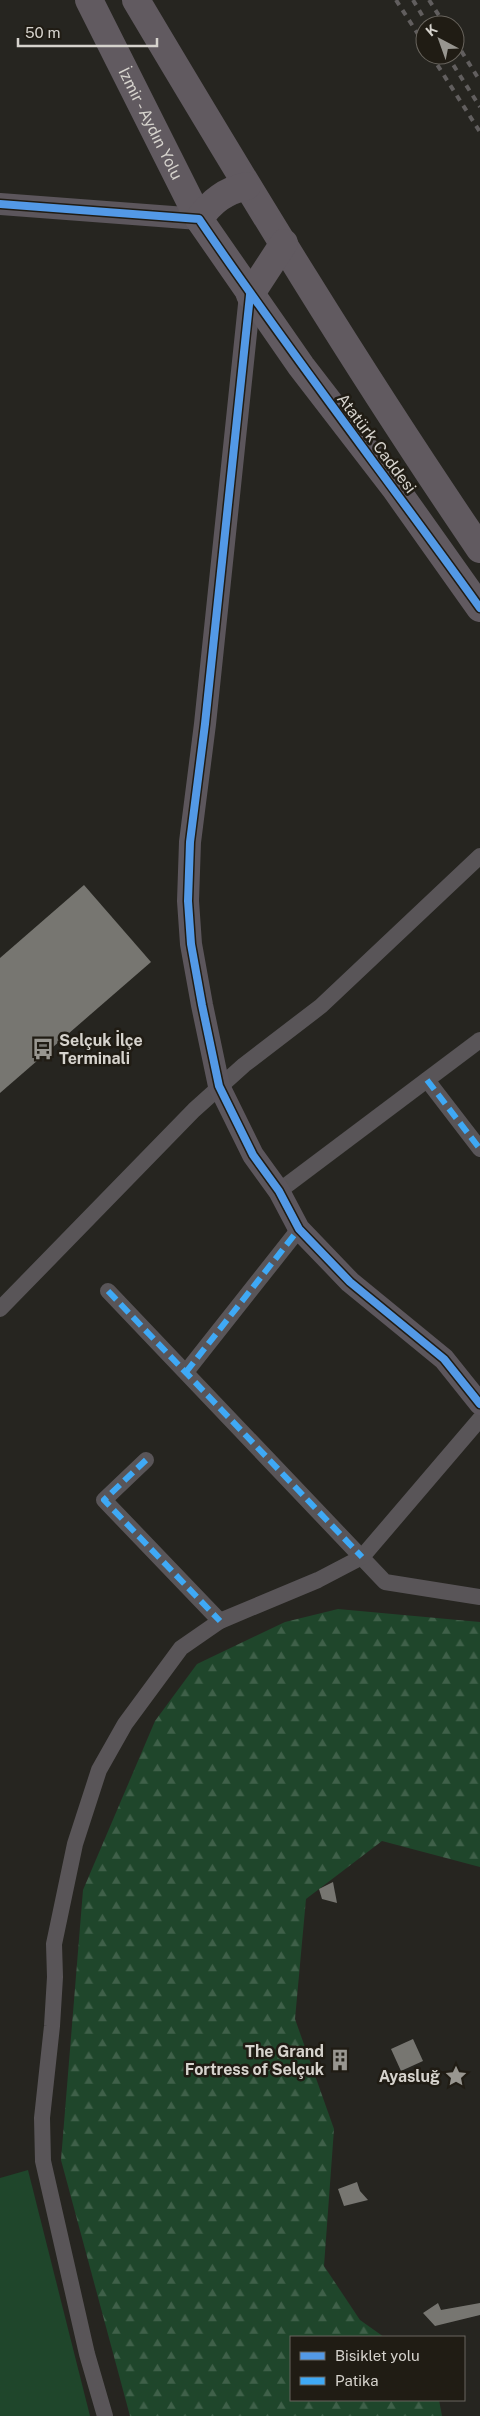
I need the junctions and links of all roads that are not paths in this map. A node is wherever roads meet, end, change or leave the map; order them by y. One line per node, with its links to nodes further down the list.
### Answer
1 (89, 0): 5 (highway, İzmir - Aydın Yolu)
2 (136, 0): 3 (highway)
3 (247, 186): 5 (highway); 6 (highway, Atatürk Caddesi)
4 (0, 204): 5 (street)
5 (199, 220): 7 (highway, İzmir - Aydın Yolu)
6 (284, 243): 7 (highway); 8 (highway, Atatürk Caddesi)
7 (250, 294): 9 (highway, Atatürk Caddesi); 13 (street)
8 (480, 549)
9 (480, 608)
10 (480, 856): 13 (street)
11 (480, 1040): 12 (street)
12 (427, 1080): 14 (street); 15 (street)
13 (218, 1086): 15 (street); 18 (street)
14 (480, 1149)
15 (278, 1191): 16 (street)
16 (299, 1229): 19 (street); 20 (street)
17 (108, 1291): 19 (street)
18 (0, 1309)
19 (186, 1372): 23 (street)
20 (480, 1404)
21 (480, 1419): 23 (street)
22 (146, 1460): 25 (street)
23 (362, 1557): 24 (street); 25 (street)
24 (480, 1597)
25 (220, 1621): 26 (street)
26 (106, 2416)

